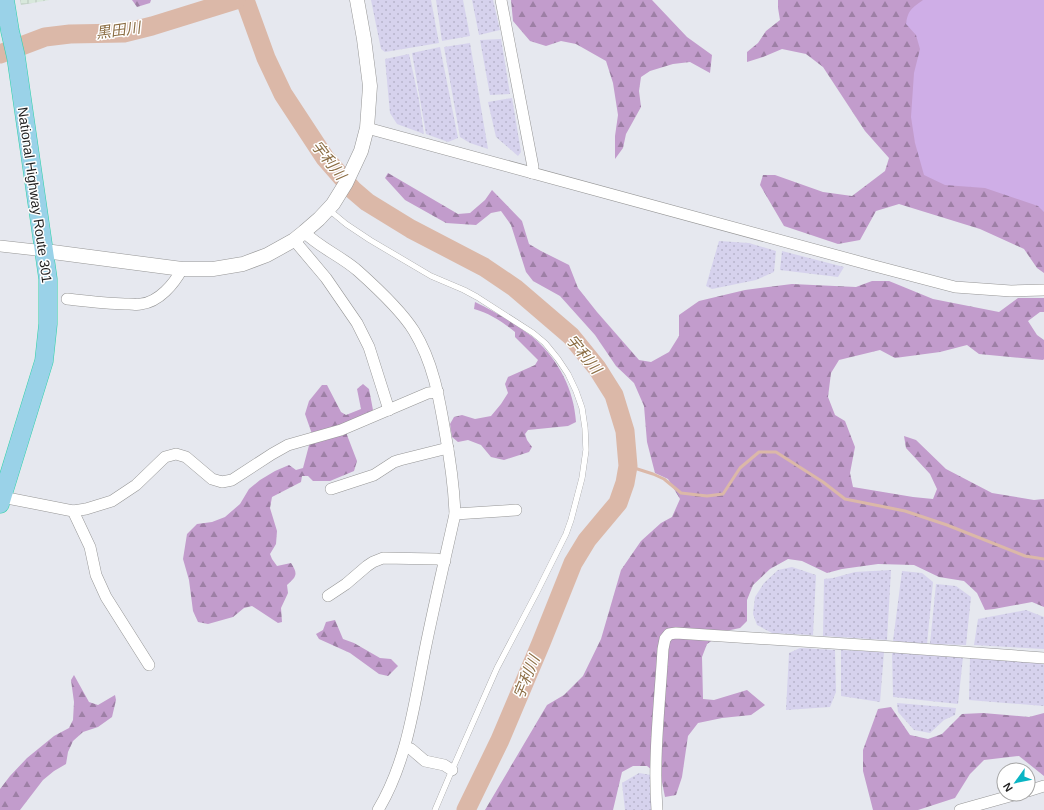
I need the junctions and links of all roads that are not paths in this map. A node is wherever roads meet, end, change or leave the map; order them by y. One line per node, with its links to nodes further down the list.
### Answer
1 (5, 0): 9 (highway, National Highway Route 301)
2 (357, 0): 4 (street)
3 (501, 0): 5 (street)
4 (367, 128): 5 (street); 6 (street)
5 (532, 173): 11 (street)
6 (330, 207): 7 (street); 26 (lane)
7 (299, 236): 10 (street); 13 (street); 14 (street)
8 (0, 246): 9 (street)
9 (45, 251): 10 (street); 17 (highway, National Highway Route 301)
10 (182, 269): 12 (street)
11 (1044, 290)
12 (67, 299)
13 (438, 392): 14 (street); 15 (street)
14 (389, 410): 19 (street)
15 (448, 448): 16 (street); 20 (street)
16 (331, 489)
17 (1, 501): 19 (street)
18 (516, 510): 20 (street)
19 (73, 511): 24 (street)
20 (455, 514): 21 (street)
21 (445, 560): 22 (street); 25 (street)
22 (328, 596)
23 (1044, 658): 30 (street)
24 (149, 665)
25 (405, 747): 26 (street); 28 (street)
26 (452, 770): 29 (lane)
27 (996, 800): 31 (street)
28 (378, 810)
29 (435, 810)
30 (657, 810)
31 (960, 810)

